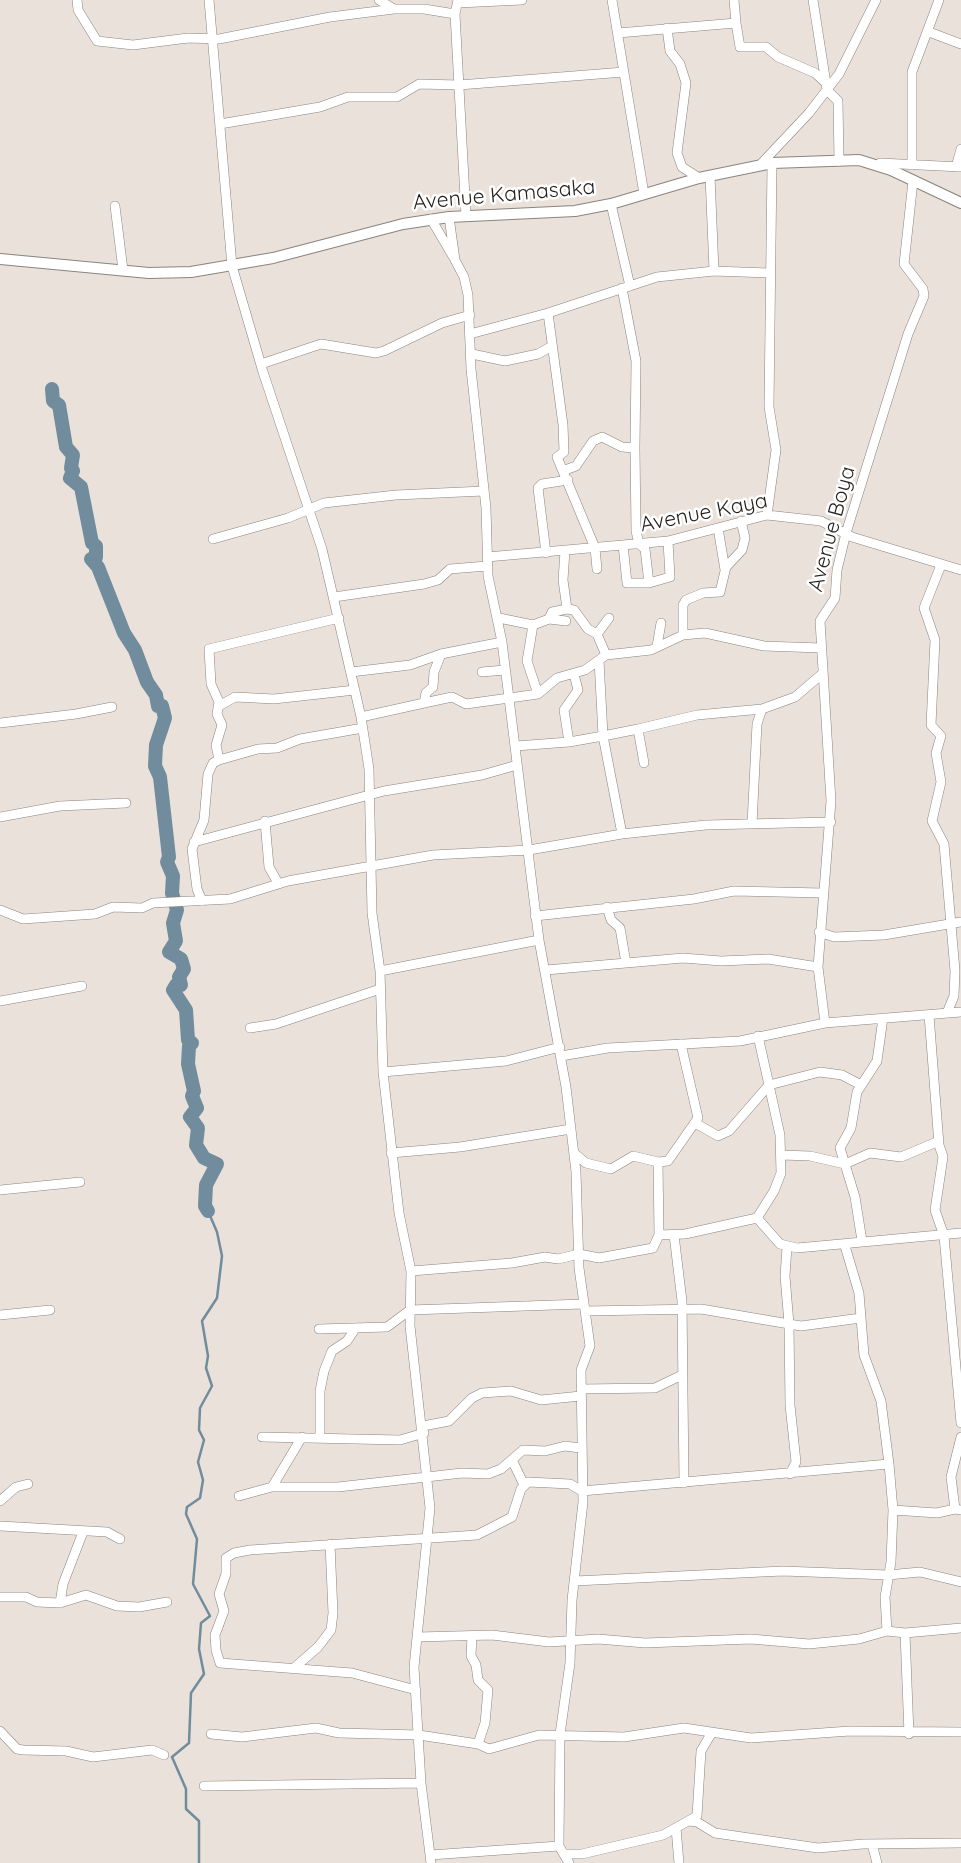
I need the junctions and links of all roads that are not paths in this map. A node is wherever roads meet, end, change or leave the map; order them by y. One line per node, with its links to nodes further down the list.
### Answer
1 (77, 0): 17 (street)
2 (209, 0): 17 (street)
3 (379, 0): 11 (street)
4 (522, 0): 10 (street)
5 (612, 0): 16 (street)
6 (734, 0): 13 (street)
7 (813, 0): 21 (street)
8 (876, 0): 21 (street)
9 (939, 0): 15 (street)
10 (458, 2): 12 (street)
11 (391, 4): 12 (street); 17 (street)
12 (455, 14): 20 (street)
13 (736, 23): 14 (street); 21 (street)
14 (667, 28): 16 (street); 30 (street)
15 (929, 32): 18 (street); 28 (street)
16 (618, 33): 19 (street)
17 (213, 40): 22 (street)
18 (961, 44)
19 (624, 72): 20 (street); 32 (street)
20 (459, 85): 22 (street); 36 (street)
21 (827, 86): 24 (street); 27 (street)
22 (220, 124): 41 (street)
23 (961, 149): 29 (street)
24 (839, 161): 25 (street, Avenue Kamasaka); 26 (street, Avenue Kamasaka)
25 (772, 163): 27 (street, Avenue Kamasaka); 44 (street)
26 (874, 163): 28 (street); 31 (street, Avenue Kamasaka)
27 (760, 165): 30 (street, Avenue Kamasaka)
28 (912, 165): 29 (street)
29 (958, 167)
30 (705, 177): 32 (street, Avenue Kamasaka); 43 (street)
31 (913, 181): 33 (street, Avenue Kamasaka); 60 (street, Avenue Boya)
32 (644, 194): 34 (street, Avenue Kamasaka)
33 (961, 203)
34 (611, 204): 36 (street, Avenue Kamasaka); 45 (street)
35 (115, 206): 42 (street)
36 (466, 216): 37 (street, Avenue Kamasaka)
37 (449, 217): 38 (street, Avenue Kamasaka); 40 (street)
38 (431, 219): 40 (street); 41 (street, Avenue Kamasaka)
39 (0, 259): 42 (street, Avenue Kamasaka)
40 (455, 260): 47 (street)
41 (232, 266): 42 (street, Avenue Kamasaka); 51 (street)
42 (123, 270)
43 (714, 271): 44 (street); 45 (street)
44 (769, 272): 57 (street)
45 (626, 287): 46 (street); 52 (street)
46 (548, 313): 48 (street); 49 (street)
47 (470, 315): 48 (street); 51 (street)
48 (470, 334): 50 (street)
49 (552, 346): 50 (street); 53 (street)
50 (472, 354): 55 (street)
51 (261, 364): 56 (street)
52 (635, 448): 53 (street); 63 (street)
53 (565, 470): 54 (street)
54 (568, 480): 64 (street); 66 (street)
55 (484, 491): 56 (street); 67 (street)
56 (307, 509): 61 (street); 73 (street)
57 (767, 515): 58 (street, Avenue Kaya); 60 (street, Avenue Kaya)
58 (741, 521): 59 (street, Avenue Kaya); 70 (street)
59 (718, 528): 62 (street, Avenue Kaya); 70 (street)
60 (846, 533): 68 (street, Avenue Kaya); 86 (street, Avenue Boya)
61 (213, 539)
62 (668, 541): 63 (street, Avenue Kaya); 72 (street)
63 (631, 544): 64 (street, Avenue Kaya); 72 (street); 72 (street)
64 (595, 548): 65 (street, Avenue Kaya); 69 (street)
65 (565, 551): 66 (street, Avenue Kaya); 74 (street)
66 (546, 553): 67 (street, Avenue Kaya)
67 (487, 562): 73 (street, Avenue Kaya); 76 (street)
68 (941, 565): 71 (street, Avenue Kaya); 128 (street)
69 (597, 569)
70 (725, 570): 83 (street)
71 (961, 570)
72 (649, 583)
73 (334, 597): 75 (street)
74 (567, 610): 78 (street); 82 (street)
75 (339, 618): 90 (street); 98 (street)
76 (499, 618): 81 (street); 84 (street)
77 (609, 618): 82 (street)
78 (549, 619): 79 (street); 81 (street)
79 (566, 621)
80 (661, 623): 85 (street)
81 (533, 625): 95 (street)
82 (597, 634): 88 (street)
83 (683, 635): 85 (street); 86 (street)
84 (502, 642): 87 (street); 89 (street)
85 (657, 646): 88 (street)
86 (821, 648): 93 (street, Avenue Boya)
87 (441, 654): 90 (street); 97 (street)
88 (602, 658): 92 (street); 105 (street)
89 (505, 670): 91 (street); 96 (street)
90 (351, 672): 94 (street)
91 (482, 672)
92 (574, 674): 95 (street); 106 (street)
93 (822, 674): 100 (street); 115 (street, Avenue Boya)
94 (355, 690): 98 (street); 101 (street)
95 (538, 694): 96 (street)
96 (507, 698): 97 (street); 107 (street)
97 (424, 703): 101 (street)
98 (219, 706): 108 (street)
99 (112, 707): 102 (street)
100 (762, 709): 104 (street); 116 (street)
101 (361, 717): 103 (street)
102 (0, 723)
103 (363, 728): 108 (street); 111 (street)
104 (638, 729): 105 (street); 109 (street)
105 (603, 736): 106 (street); 117 (street)
106 (569, 742): 107 (street)
107 (516, 746): 110 (street)
108 (219, 760): 118 (street)
109 (643, 763)
110 (517, 765): 111 (street); 119 (street)
111 (370, 795): 114 (street); 120 (street)
112 (126, 803): 113 (street)
113 (0, 817)
114 (265, 821): 118 (street); 121 (street)
115 (831, 822): 116 (street); 122 (street, Avenue Boya)
116 (752, 824): 117 (street)
117 (622, 834): 119 (street)
118 (194, 842): 123 (street)
119 (529, 850): 120 (street); 126 (street)
120 (373, 867): 121 (street); 134 (street)
121 (278, 883): 123 (street)
122 (822, 893): 124 (street); 129 (street, Avenue Boya)
123 (202, 901): 125 (street)
124 (607, 907): 126 (street); 131 (street)
125 (0, 910)
126 (535, 916): 130 (street)
127 (961, 922): 128 (street)
128 (951, 926): 129 (street); 139 (street)
129 (819, 932): 132 (street, Avenue Boya)
130 (539, 940): 133 (street); 134 (street)
131 (626, 963): 132 (street); 133 (street)
132 (818, 967): 142 (street, Avenue Boya)
133 (546, 970): 146 (street)
134 (380, 971): 136 (street)
135 (82, 986): 137 (street)
136 (380, 989): 143 (street); 147 (street)
137 (0, 1002)
138 (961, 1012): 139 (street)
139 (947, 1013): 140 (street)
140 (929, 1015): 141 (street); 152 (street)
141 (883, 1018): 142 (street); 148 (street)
142 (825, 1023): 144 (street)
143 (250, 1028)
144 (758, 1036): 145 (street); 149 (street)
145 (681, 1044): 146 (street); 150 (street)
146 (561, 1051): 147 (street); 151 (street)
147 (383, 1072): 153 (street)
148 (861, 1084): 149 (street); 158 (street)
149 (769, 1086): 150 (street); 155 (street)
150 (695, 1123): 157 (street)
151 (570, 1129): 153 (street); 154 (street)
152 (939, 1141): 158 (street); 166 (street)
153 (391, 1153): 171 (street)
154 (574, 1153): 156 (street); 159 (street)
155 (782, 1155): 158 (street); 162 (street)
156 (586, 1163): 157 (street); 159 (street)
157 (658, 1163): 164 (street)
158 (845, 1164): 167 (street)
159 (576, 1172): 170 (street)
160 (80, 1182): 161 (street)
161 (0, 1190)
162 (757, 1217): 165 (street); 169 (street)
163 (961, 1234): 166 (street)
164 (659, 1235): 165 (street); 170 (street)
165 (674, 1235): 173 (street)
166 (944, 1236): 167 (street); 181 (street)
167 (862, 1241): 168 (street)
168 (845, 1246): 169 (street); 177 (street)
169 (788, 1247): 178 (street)
170 (579, 1254): 171 (street); 172 (street)
171 (411, 1271): 175 (street)
172 (584, 1307): 173 (street); 175 (street); 183 (street)
173 (682, 1307): 178 (street); 182 (street)
174 (50, 1310): 176 (street)
175 (410, 1310): 180 (street); 185 (street)
176 (0, 1315)
177 (861, 1318): 178 (street); 192 (street)
178 (789, 1324): 193 (street)
179 (319, 1329): 180 (street)
180 (355, 1329): 188 (street)
181 (958, 1347): 184 (street)
182 (682, 1375): 183 (street); 195 (street)
183 (581, 1393): 185 (street); 190 (street)
184 (961, 1423)
185 (423, 1429): 188 (street); 194 (street)
186 (262, 1437): 187 (street)
187 (302, 1437): 188 (street); 198 (street)
188 (320, 1437)
189 (961, 1437): 203 (street)
190 (580, 1448): 191 (street); 199 (street)
191 (513, 1462): 194 (street); 197 (street)
192 (889, 1464): 193 (street); 202 (street)
193 (790, 1474): 195 (street)
194 (427, 1479): 198 (street); 207 (street)
195 (684, 1483): 199 (street)
196 (28, 1484): 201 (street)
197 (524, 1485): 199 (street); 207 (street)
198 (272, 1487): 200 (street)
199 (582, 1491): 210 (street)
200 (239, 1496)
201 (0, 1501)
202 (893, 1510): 203 (street); 209 (street)
203 (958, 1510)
204 (0, 1526): 205 (street)
205 (83, 1532): 206 (street); 214 (street)
206 (120, 1539)
207 (426, 1541): 208 (street); 219 (street)
208 (330, 1544): 221 (street); 221 (street)
209 (888, 1575): 210 (street); 211 (street); 216 (street)
210 (575, 1581): 220 (street)
211 (961, 1583)
212 (0, 1597): 214 (street)
213 (167, 1602): 214 (street)
214 (60, 1604)
215 (961, 1628): 217 (street)
216 (887, 1631): 217 (street); 220 (street)
217 (905, 1633): 228 (street)
218 (472, 1636): 219 (street); 220 (street); 231 (street)
219 (418, 1637): 222 (street)
220 (571, 1641): 226 (street)
221 (294, 1668): 222 (street)
222 (416, 1690): 229 (street)
223 (0, 1731): 230 (street)
224 (961, 1732): 228 (street)
225 (211, 1734): 229 (street)
226 (560, 1734): 227 (street); 231 (street); 240 (street)
227 (711, 1734): 228 (street); 236 (street)
228 (909, 1734)
229 (419, 1735): 231 (street); 234 (street)
230 (10, 1738): 232 (street); 233 (street)
231 (478, 1744)
232 (0, 1745)
233 (164, 1755)
234 (421, 1783): 235 (street); 241 (street)
235 (204, 1786)
236 (688, 1821): 237 (street); 239 (street)
237 (676, 1828): 242 (street); 243 (street)
238 (961, 1843): 239 (street)
239 (872, 1844): 244 (street)
240 (559, 1846): 241 (street); 242 (street)
241 (431, 1859)
242 (568, 1859)
243 (679, 1863)
244 (877, 1863)

